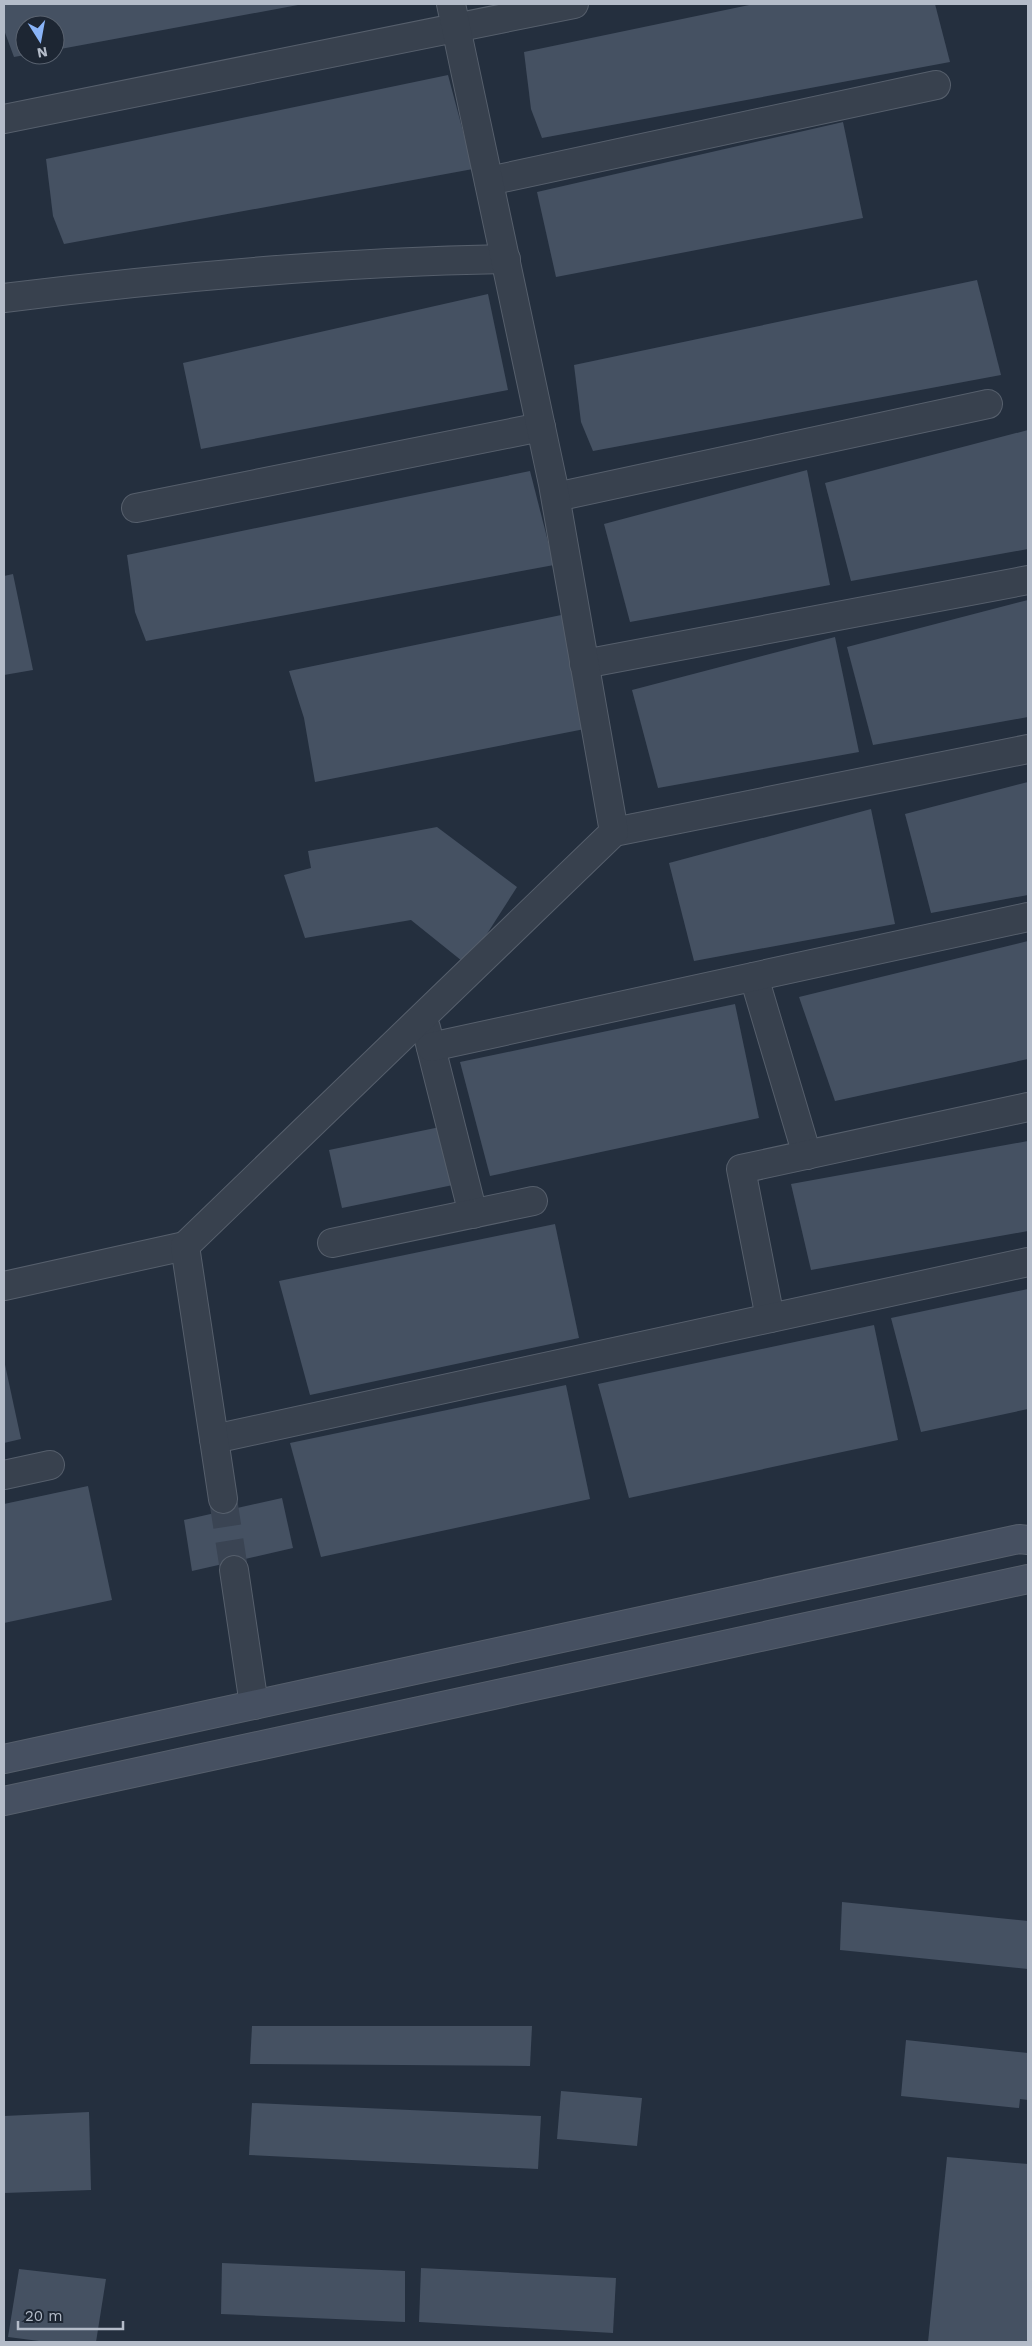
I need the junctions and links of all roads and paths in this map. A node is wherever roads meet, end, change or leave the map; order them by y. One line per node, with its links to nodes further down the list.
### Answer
1 (574, 4): 2 (street)
2 (454, 16): 4 (street); 5 (street)
3 (936, 85): 5 (street)
4 (4, 119)
5 (489, 181): 6 (street)
6 (506, 259): 7 (street); 9 (street)
7 (4, 298)
8 (988, 404): 10 (street)
9 (542, 428): 10 (street); 11 (street)
10 (556, 497): 13 (street)
11 (136, 508)
12 (1028, 580): 13 (street)
13 (584, 664): 15 (street)
14 (1028, 750): 15 (street)
15 (614, 832): 18 (street)
16 (1028, 917): 17 (street)
17 (754, 977): 19 (street); 21 (street)
18 (423, 1016): 19 (street); 25 (street)
19 (431, 1047): 23 (street)
20 (1028, 1107): 21 (street)
21 (807, 1155): 28 (street)
22 (533, 1201): 23 (street)
23 (473, 1214): 24 (street)
24 (332, 1243)
25 (185, 1246): 27 (street); 29 (street)
26 (1028, 1262): 28 (street)
27 (4, 1286)
28 (770, 1318): 29 (street)
29 (214, 1439): 32 (street)
30 (50, 1465): 31 (street)
31 (4, 1475)
32 (223, 1499)
33 (1028, 1540): 36 (street)
34 (234, 1570): 36 (street)
35 (1028, 1579): 38 (street)
36 (254, 1704): 37 (street)
37 (4, 1759)
38 (4, 1800)

